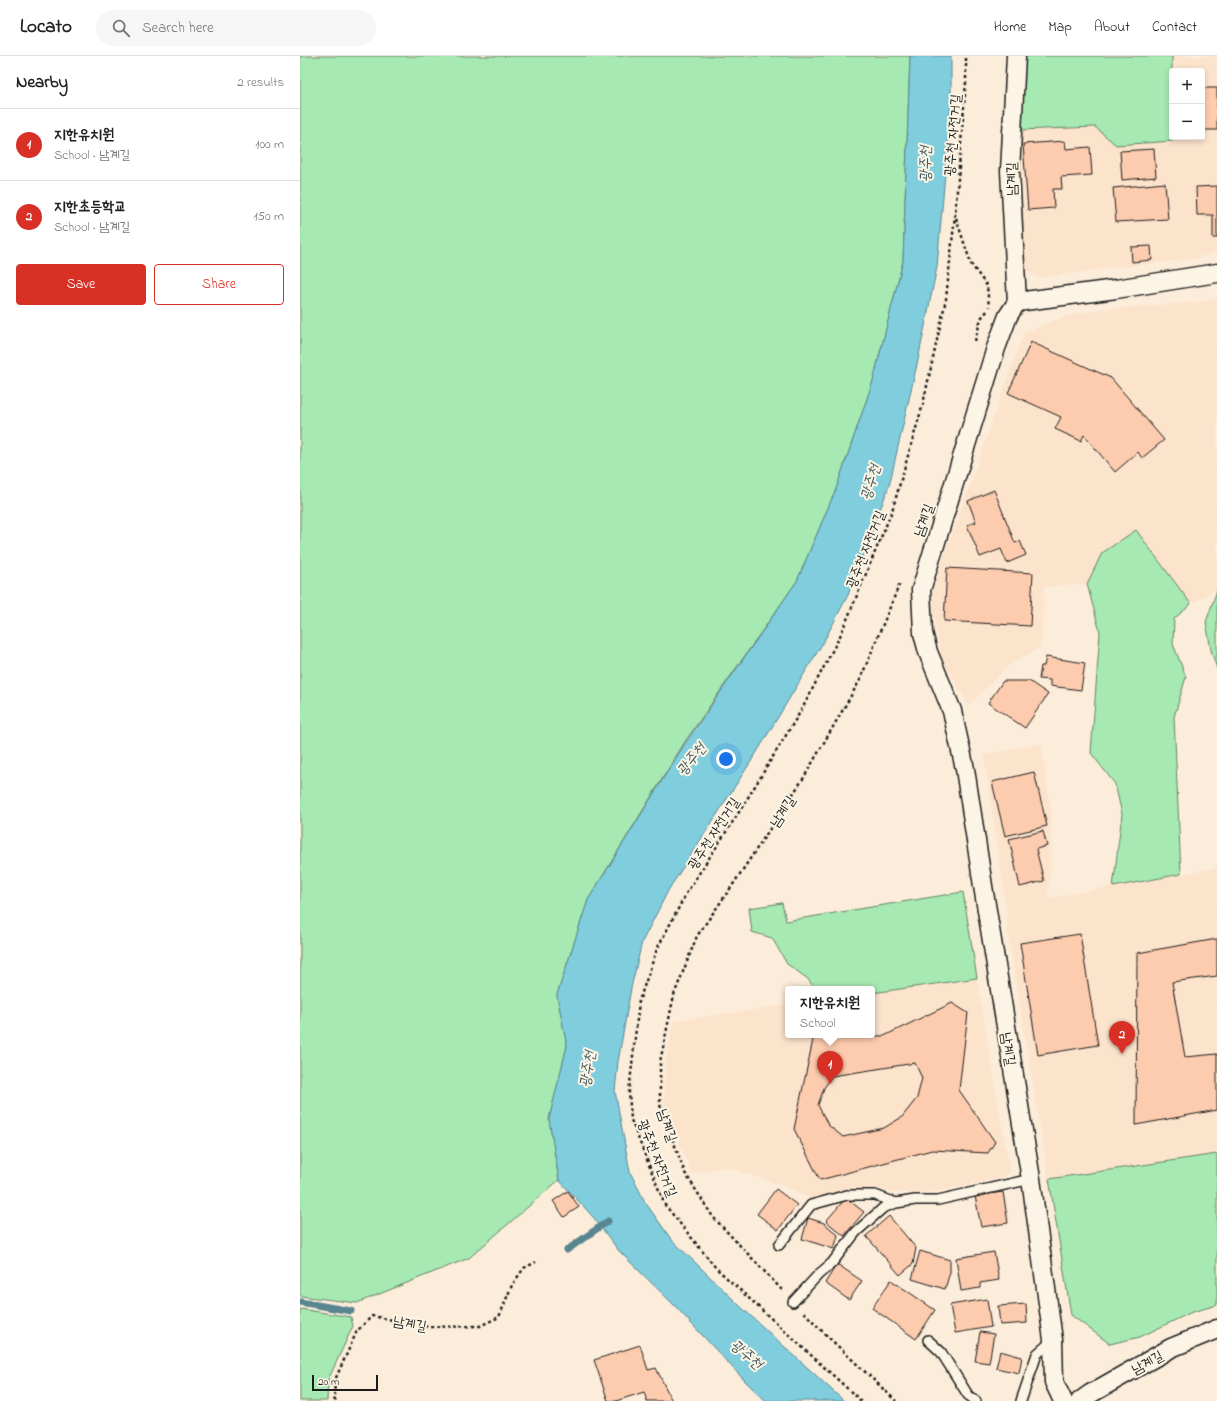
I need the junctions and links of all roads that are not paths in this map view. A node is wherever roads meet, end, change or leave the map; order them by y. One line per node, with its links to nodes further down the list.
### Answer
1 (1016, 56): 3 (street, 남계길)
2 (1217, 273): 3 (street)
3 (1013, 309): 4 (street, 남계길)
4 (1031, 1179): 5 (lane); 10 (street, 남계길)
5 (896, 1203): 6 (lane); 7 (lane)
6 (779, 1245)
7 (793, 1302)
8 (1217, 1329): 14 (street, 남계길)
9 (928, 1340): 11 (lane)
10 (1053, 1340): 12 (lane); 13 (street, 남계길)
11 (976, 1401)
12 (1021, 1401)
13 (1063, 1401)
14 (1080, 1401)

